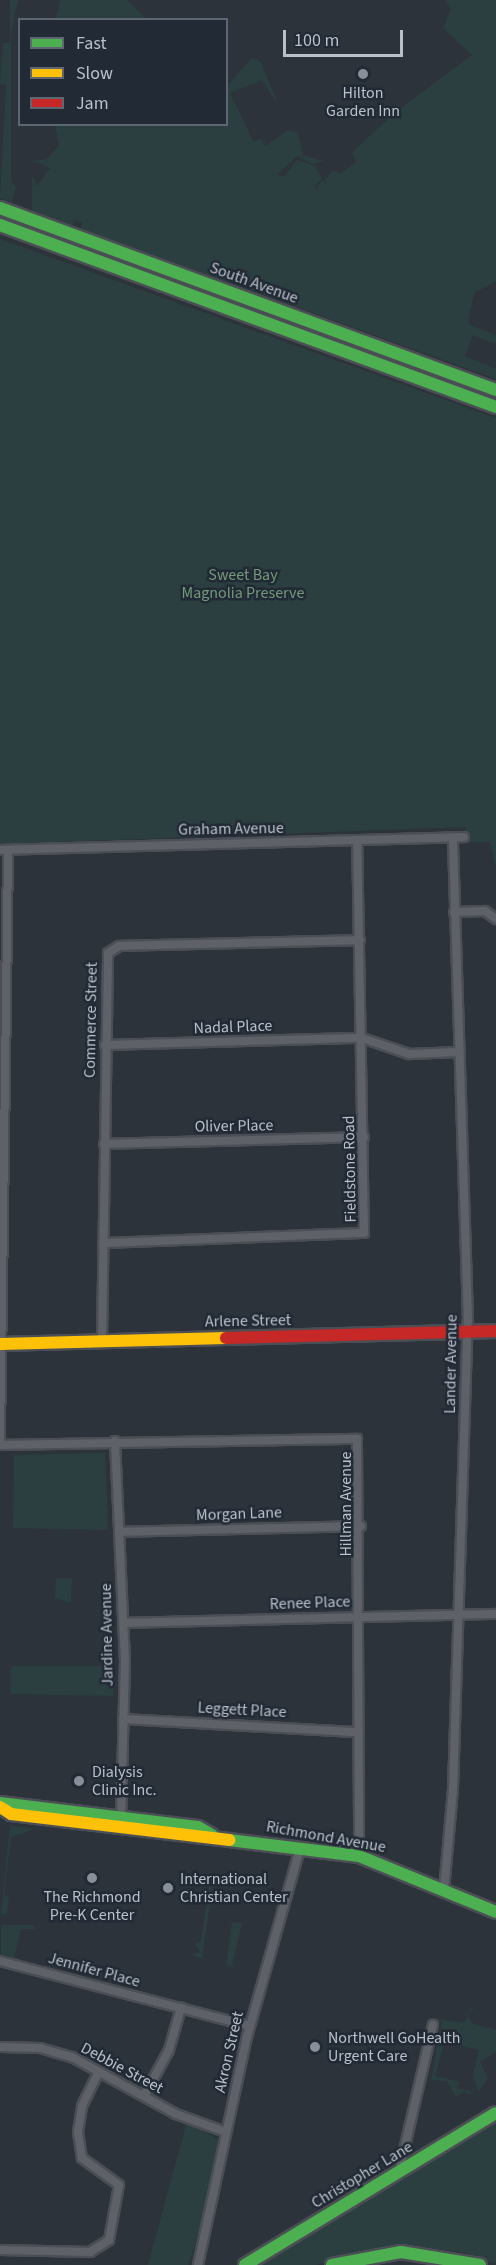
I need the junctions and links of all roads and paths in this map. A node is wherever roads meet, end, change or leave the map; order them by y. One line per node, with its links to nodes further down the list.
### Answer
1 (0, 208): 3 (main road, South Avenue)
2 (0, 225): 4 (main road, South Avenue)
3 (496, 390)
4 (496, 407)
5 (464, 837): 6 (street, Graham Avenue)
6 (453, 839): 7 (street, Graham Avenue); 9 (street, Lander Avenue)
7 (357, 841): 8 (street, Graham Avenue); 11 (street, Fieldstone Road)
8 (4, 850): 17 (street)
9 (454, 912): 10 (street); 14 (street, Lander Avenue)
10 (496, 919)
11 (360, 940): 12 (street, Fieldstone Road); 13 (street, Commerce Street)
12 (362, 1038): 13 (street, Nadal Place); 14 (street); 15 (street, Fieldstone Road)
13 (105, 1046): 16 (street, Commerce Street)
14 (458, 1052): 20 (street, Lander Avenue)
15 (364, 1137): 16 (street, Oliver Place); 18 (street, Fieldstone Road)
16 (104, 1144): 18 (street, Commerce Street)
17 (2, 1240): 22 (street)
18 (103, 1243): 21 (street, Commerce Street)
19 (496, 1331): 20 (main road, Arlene Street)
20 (467, 1332): 21 (main road, Arlene Street); 28 (street, Lander Avenue)
21 (102, 1341): 22 (main road, Arlene Street)
22 (1, 1345): 24 (street)
23 (115, 1441): 24 (street, Hillman Avenue); 25 (street, Hillman Avenue); 26 (street, Jardine Avenue)
24 (0, 1443)
25 (361, 1526): 26 (street, Morgan Lane); 29 (street, Hillman Avenue)
26 (118, 1532): 30 (street, Jardine Avenue)
27 (496, 1614): 28 (street, Renee Place)
28 (459, 1615): 29 (street, Renee Place); 37 (street, Lander Avenue)
29 (360, 1616): 30 (street, Renee Place); 32 (street, Hillman Avenue)
30 (124, 1623): 31 (street, Jardine Avenue)
31 (123, 1719): 32 (street, Leggett Place); 34 (street, Jardine Avenue)
32 (359, 1732): 36 (street, Hillman Avenue)
33 (0, 1805): 34 (main road, Richmond Avenue)
34 (121, 1822): 35 (main road, Richmond Avenue)
35 (300, 1848): 36 (main road, Richmond Avenue); 42 (street, Akron Street)
36 (359, 1856): 37 (main road, Richmond Avenue)
37 (444, 1890): 38 (main road, Richmond Avenue)
38 (496, 1912)
39 (0, 1961): 40 (street, Jennifer Place)
40 (181, 2008): 42 (street, Jennifer Place); 45 (street)
41 (433, 2025): 48 (street)
42 (250, 2026): 47 (street, Akron Street)
43 (0, 2047): 44 (street, Debbie Street)
44 (98, 2073): 45 (street, Debbie Street); 49 (street)
45 (144, 2096): 47 (street, Debbie Street)
46 (496, 2113): 48 (main road, Christopher Lane)
47 (226, 2132): 50 (street, Akron Street)
48 (399, 2172): 51 (main road, Christopher Lane)
49 (0, 2250)
50 (198, 2265)
51 (245, 2265)
52 (332, 2265): 53 (main road)
53 (480, 2265)

